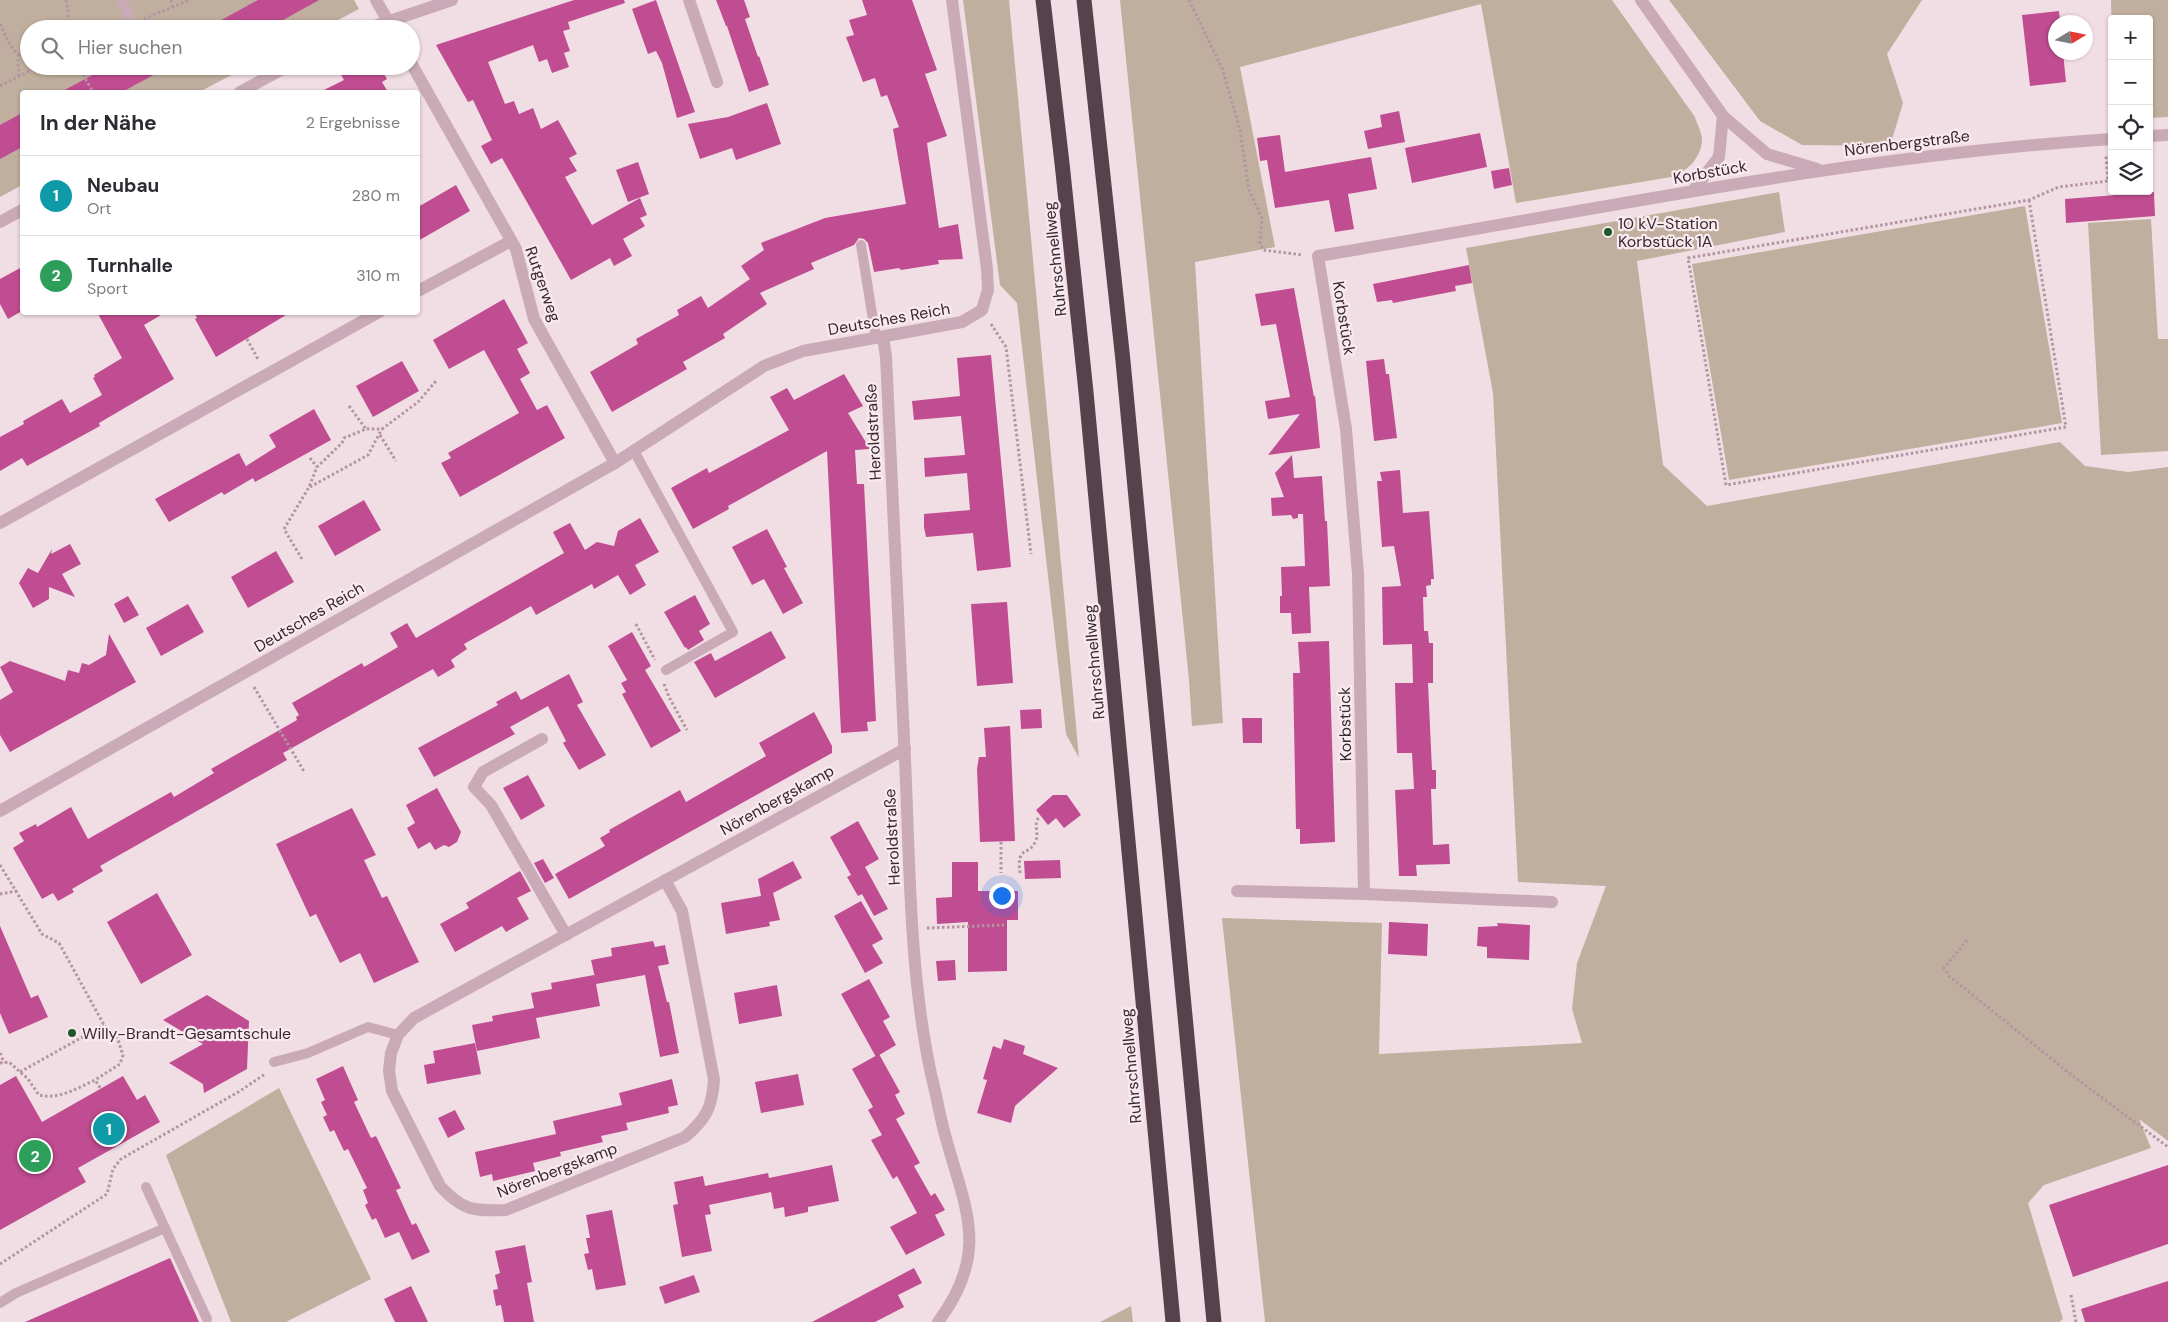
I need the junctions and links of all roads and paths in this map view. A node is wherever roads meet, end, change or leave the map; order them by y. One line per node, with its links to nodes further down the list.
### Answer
1 (66, 0): 15 (path)
2 (122, 0): 14 (lane)
3 (170, 0): 13 (path)
4 (189, 0): 13 (path)
5 (376, 0): 17 (street)
6 (452, 0): 18 (street)
7 (689, 0): 25 (street)
8 (952, 0): 43 (street)
9 (1043, 0): 99 (highway, Ruhrschnellweg)
10 (1084, 0): 100 (highway)
11 (1189, 0): 41 (path)
12 (1641, 0): 29 (street, Nörenbergstraße)
13 (173, 6): 16 (path)
14 (129, 17)
15 (70, 20)
16 (141, 20)
17 (388, 20)
18 (405, 20)
19 (0, 24): 20 (path)
20 (18, 55): 24 (path)
21 (83, 75): 27 (path)
22 (271, 75): 28 (street)
23 (418, 75): 39 (street, Rutgerweg)
24 (19, 76): 26 (path)
25 (717, 82)
26 (0, 86)
27 (91, 90)
28 (244, 90)
29 (1723, 116): 34 (street, Nörenbergstraße); 35 (street)
30 (2168, 135): 31 (street)
31 (2153, 136)
32 (2108, 139): 34 (street, Nörenbergstraße)
33 (2108, 150): 36 (path)
34 (1822, 170): 35 (street, Korbstück)
35 (1693, 191): 41 (street, Korbstück)
36 (2029, 200): 36 (path)
37 (20, 211): 38 (street)
38 (0, 222)
39 (511, 241): 42 (street); 56 (street, Rutgerweg)
40 (861, 245): 45 (lane)
41 (1318, 256): 77 (street, Korbstück)
42 (420, 290)
43 (982, 310): 45 (street, Deutsches Reich); 60 (path)
44 (375, 315): 47 (street)
45 (879, 337): 53 (street, Deutsches Reich); 65 (street, Heroldstraße)
46 (247, 339): 47 (path)
47 (267, 376): 59 (street)
48 (436, 381): 51 (path)
49 (349, 406): 50 (path)
50 (366, 429): 51 (path); 57 (path)
51 (382, 429): 52 (path)
52 (380, 435): 55 (path); 58 (path)
53 (634, 451): 56 (street, Deutsches Reich); 62 (lane)
54 (310, 458): 57 (path)
55 (396, 461)
56 (615, 463): 63 (street, Deutsches Reich)
57 (317, 467): 58 (path)
58 (309, 488): 61 (path)
59 (0, 523)
60 (1031, 554)
61 (302, 559)
62 (666, 670)
63 (245, 673): 66 (path); 67 (street, Deutsches Reich)
64 (542, 739): 81 (street)
65 (905, 750): 73 (street, Nörenbergskamp); 80 (street, Heroldstraße)
66 (305, 772)
67 (0, 811)
68 (1038, 817): 72 (path)
69 (1000, 842): 71 (path)
70 (0, 865): 74 (path)
71 (1001, 873)
72 (1020, 873)
73 (665, 880): 81 (street, Nörenbergskamp); 84 (street, Nörenbergskamp)
74 (16, 891): 76 (path); 83 (path)
75 (1237, 891): 77 (street)
76 (0, 894)
77 (1364, 894): 78 (street)
78 (1552, 902)
79 (1004, 925): 80 (path)
80 (913, 928): 98 (street, Heroldstraße)
81 (566, 935): 84 (street, Nörenbergskamp)
82 (1967, 940): 91 (path)
83 (104, 1025): 88 (path); 89 (path)
84 (398, 1035): 86 (lane)
85 (0, 1053): 87 (path)
86 (274, 1062): 94 (path)
87 (2, 1063): 88 (path)
88 (20, 1072): 89 (path)
89 (94, 1080): 90 (path)
90 (101, 1089)
91 (2168, 1147)
92 (146, 1187): 93 (lane)
93 (165, 1228): 96 (lane); 97 (lane)
94 (0, 1264)
95 (2071, 1295): 101 (path)
96 (0, 1303)
97 (207, 1319)
98 (938, 1322)
99 (1173, 1322)
100 (1214, 1322)
101 (2076, 1322)

